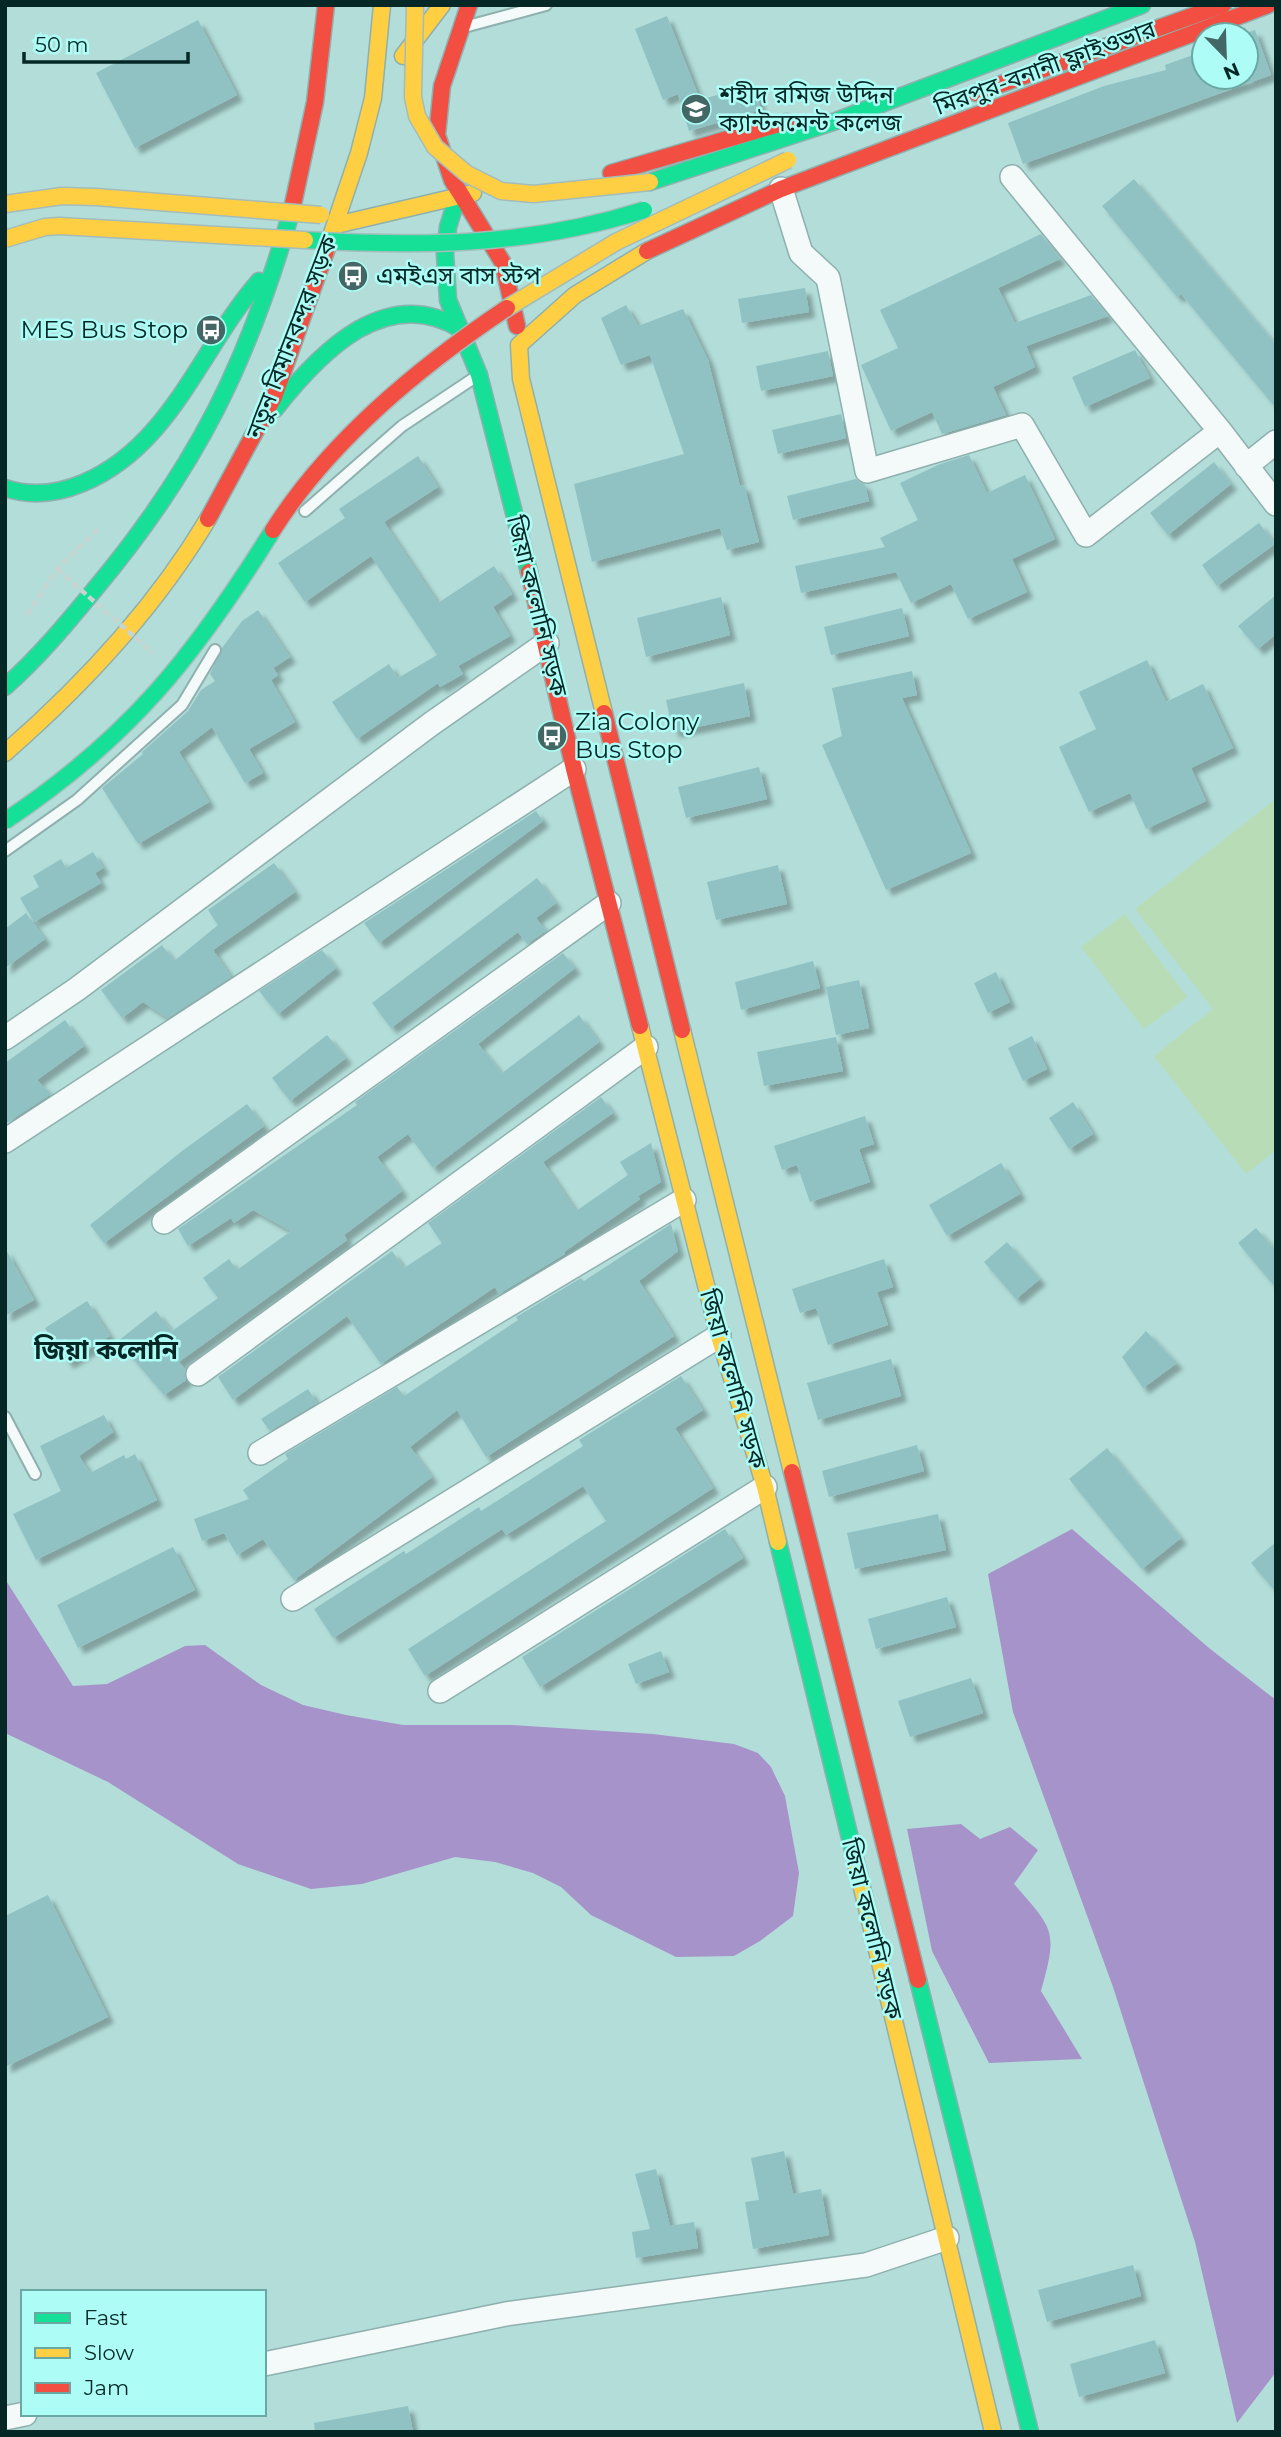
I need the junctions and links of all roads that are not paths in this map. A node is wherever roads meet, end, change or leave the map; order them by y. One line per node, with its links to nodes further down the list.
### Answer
1 (326, 5): 23 (main road, নতুন বিমানবন্দর সড়ক)
2 (382, 5): 13 (main road, নতুন বিমানবন্দর সড়ক)
3 (415, 5): 15 (main road, bridge)
4 (442, 5): 13 (main road)
5 (469, 5): 11 (main road, জিয়া কলোনি সড়ক)
6 (546, 5): 11 (lane)
7 (1110, 5): 17 (main road)
8 (1142, 5): 15 (main road, মিরপুর-বনানী ফ্লাইওভার)
9 (1223, 5): 12 (main road, মিরপুর-বনানী ফ্লাইওভার)
10 (1268, 5): 16 (main road)
11 (462, 27): 17 (main road, জিয়া কলোনি সড়ক)
12 (958, 99)
13 (371, 109): 21 (main road, নতুন বিমানবন্দর সড়ক)
14 (1012, 177): 27 (street)
15 (650, 182): 19 (main road, bridge)
16 (781, 189): 25 (main road); 27 (street)
17 (458, 195): 21 (main road); 24 (main road, জিয়া কলোনি সড়ক); 25 (main road, জিয়া কলোনি সড়ক)
18 (5, 204): 20 (main road, bridge)
19 (579, 205)
20 (502, 220)
21 (336, 225): 28 (main road, নতুন বিমানবন্দর সড়ক)
22 (5, 239): 41 (main road, bridge)
23 (272, 269): 31 (main road); 38 (main road, নতুন বিমানবন্দর সড়ক)
24 (462, 330): 26 (main road, জিয়া কলোনি সড়ক); 28 (main road)
25 (519, 345): 60 (main road, জিয়া কলোনি সড়ক)
26 (479, 375): 33 (lane); 37 (main road, জিয়া কলোনি সড়ক)
27 (1220, 431): 30 (street)
28 (257, 434): 39 (main road, নতুন বিমানবন্দর সড়ক)
29 (1276, 442): 30 (street)
30 (1246, 466): 32 (street)
31 (5, 488)
32 (1276, 504)
33 (298, 517)
34 (278, 546): 35 (lane)
35 (258, 577)
36 (224, 636): 42 (lane)
37 (547, 643): 40 (main road, জিয়া কলোনি সড়ক); 44 (street)
38 (5, 687)
39 (5, 753)
40 (574, 769): 43 (main road, জিয়া কলোনি সড়ক); 46 (street)
41 (5, 821)
42 (5, 851)
43 (609, 903): 45 (main road, জিয়া কলোনি সড়ক); 48 (street)
44 (5, 1038)
45 (646, 1047): 47 (main road, জিয়া কলোনি সড়ক); 50 (street)
46 (5, 1141)
47 (684, 1200): 49 (main road, জিয়া কলোনি সড়ক); 52 (street)
48 (164, 1222)
49 (719, 1336): 54 (main road, জিয়া কলোনি সড়ক); 55 (street)
50 (198, 1374)
51 (5, 1417): 53 (lane)
52 (260, 1453)
53 (35, 1474)
54 (765, 1487): 56 (street); 57 (main road, জিয়া কলোনি সড়ক)
55 (293, 1599)
56 (440, 1691)
57 (947, 2238): 58 (street); 59 (main road, জিয়া কলোনি সড়ক)
58 (266, 2364)
59 (993, 2432)
60 (1030, 2432)

